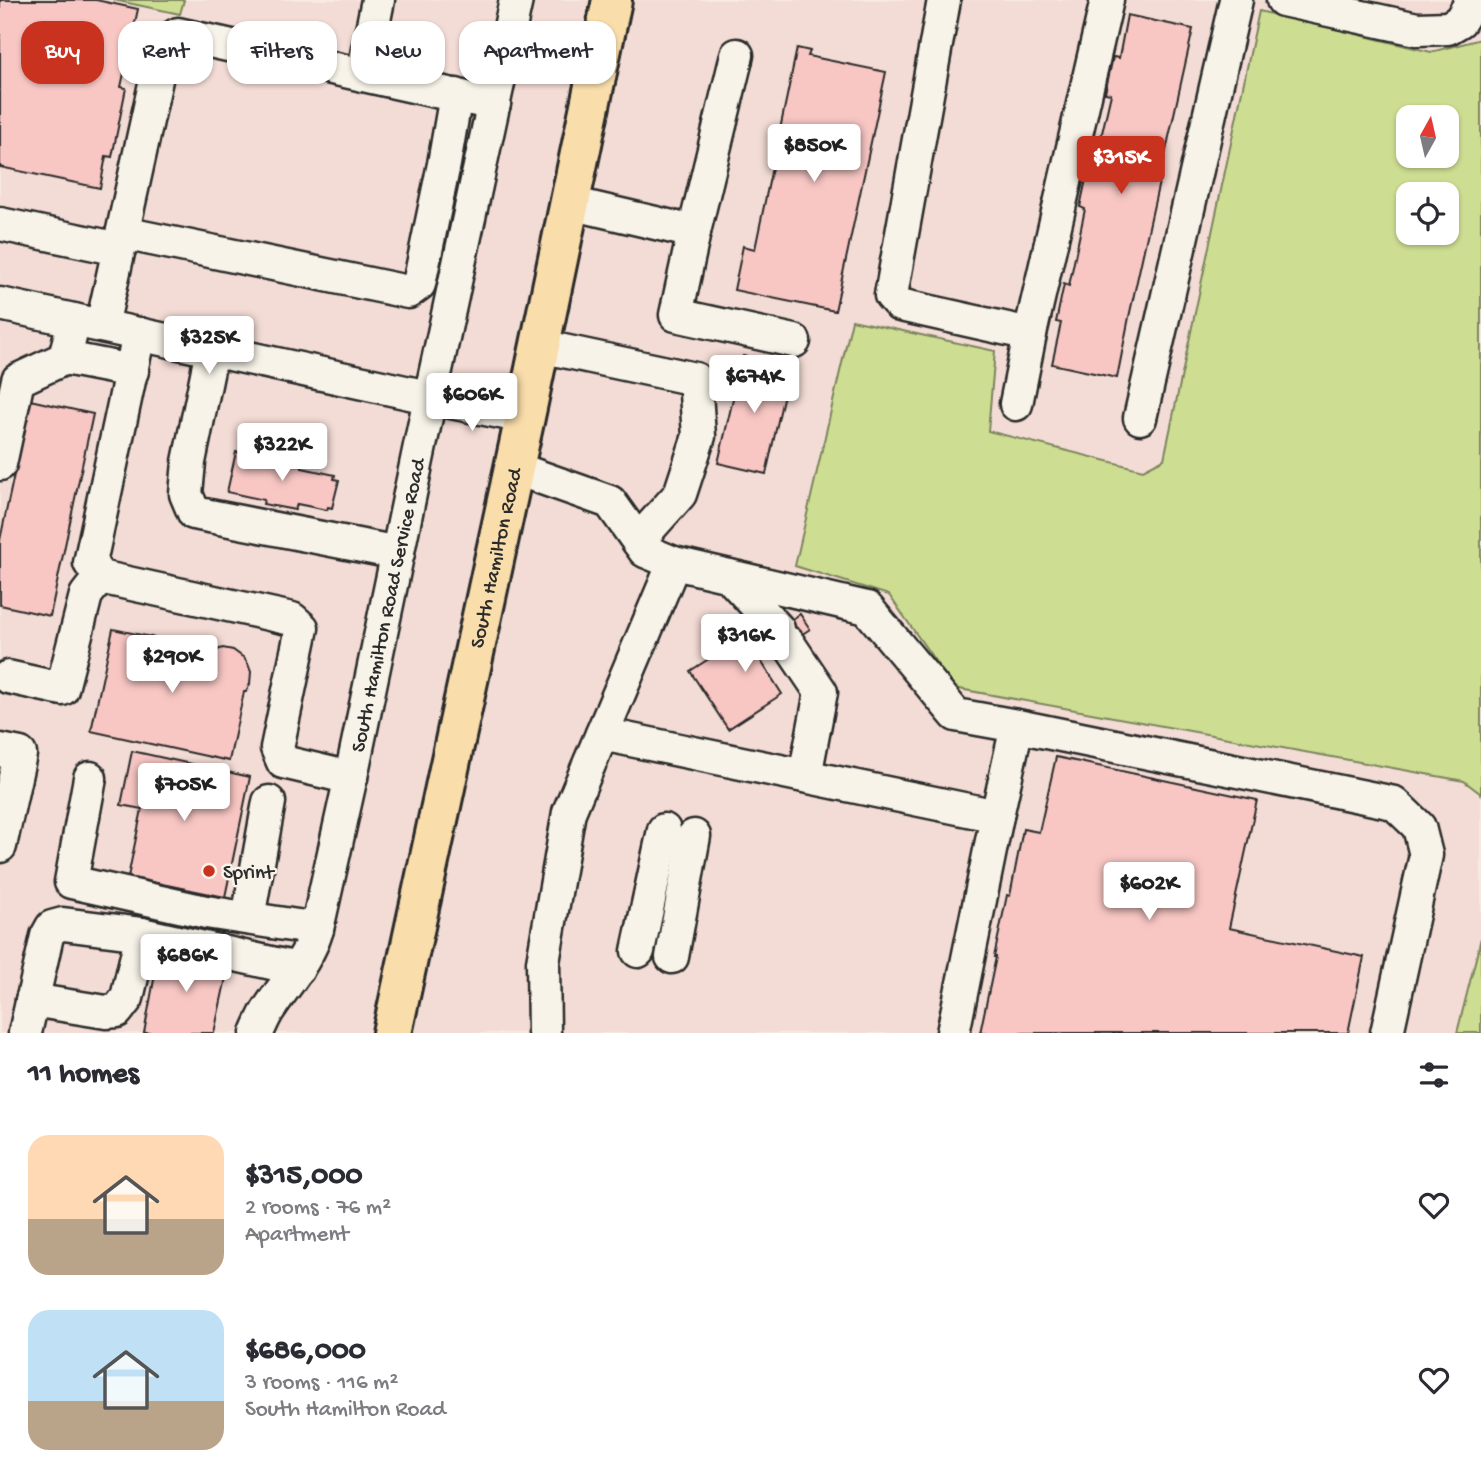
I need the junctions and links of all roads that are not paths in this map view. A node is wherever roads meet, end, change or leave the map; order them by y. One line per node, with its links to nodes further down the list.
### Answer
1 (378, 0): 9 (street)
2 (516, 0): 16 (street, South Hamilton Road Service Road)
3 (612, 0): 17 (main road, South Hamilton Road)
4 (944, 0): 24 (street)
5 (1107, 0): 24 (street)
6 (1236, 0): 33 (street)
7 (1283, 0): 10 (street)
8 (1470, 0): 10 (street)
9 (374, 21)
10 (1448, 28): 11 (street)
11 (1481, 29)
12 (737, 55): 19 (street)
13 (351, 72): 20 (street)
14 (405, 84): 15 (street)
15 (456, 95): 16 (street); 20 (street)
16 (494, 104): 30 (street, South Hamilton Road Service Road)
17 (570, 203): 19 (street); 26 (main road, South Hamilton Road)
18 (0, 224): 20 (street)
19 (694, 232): 25 (street)
20 (121, 241): 22 (street)
21 (0, 304): 22 (street)
22 (88, 323): 23 (street); 28 (street)
23 (139, 334): 27 (street); 29 (street)
24 (1030, 334): 31 (street)
25 (794, 341)
26 (540, 346): 32 (main road, South Hamilton Road); 36 (street)
27 (212, 350): 30 (street); 37 (street)
28 (65, 358): 29 (street); 34 (street)
29 (132, 371): 40 (street)
30 (430, 398): 32 (street); 37 (street, South Hamilton Road Service Road)
31 (1016, 404)
32 (525, 417): 35 (main road, South Hamilton Road)
33 (1140, 418)
34 (0, 464)
35 (514, 468): 36 (street); 60 (main road, South Hamilton Road)
36 (638, 541): 38 (street)
37 (398, 553): 47 (street, South Hamilton Road Service Road)
38 (674, 563): 39 (street); 43 (street)
39 (729, 576): 42 (street); 45 (street)
40 (100, 578): 41 (street); 47 (street)
41 (8, 677)
42 (1017, 726): 49 (street); 63 (street)
43 (602, 734): 45 (street); 61 (street)
44 (0, 750): 50 (street)
45 (805, 776): 49 (street)
46 (90, 778): 51 (street)
47 (351, 778): 52 (street, South Hamilton Road Service Road)
48 (270, 802): 51 (street)
49 (997, 816): 62 (street)
50 (0, 846)
51 (248, 918): 52 (street)
52 (317, 929): 56 (street, South Hamilton Road Service Road)
53 (142, 934): 56 (street); 57 (street); 57 (street)
54 (638, 951): 55 (street)
55 (672, 957)
56 (298, 970): 59 (street, South Hamilton Road Service Road)
57 (32, 1000): 58 (street)
58 (24, 1033)
59 (257, 1033)
60 (392, 1033)
61 (544, 1033)
62 (953, 1033)
63 (1387, 1033)

